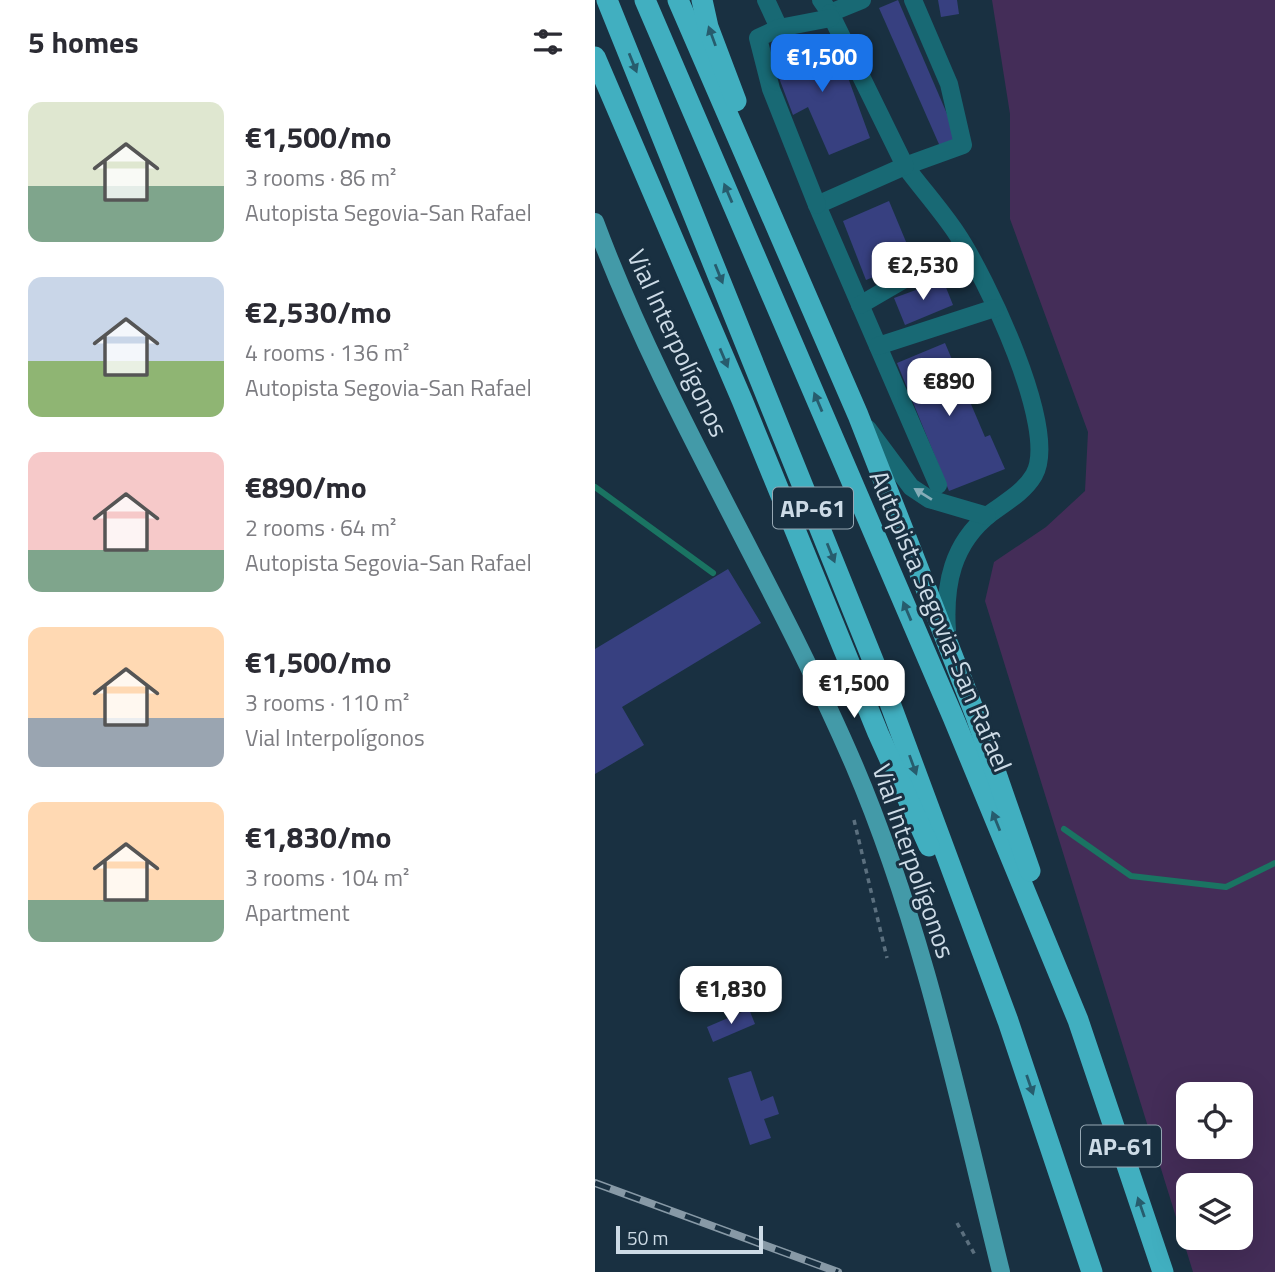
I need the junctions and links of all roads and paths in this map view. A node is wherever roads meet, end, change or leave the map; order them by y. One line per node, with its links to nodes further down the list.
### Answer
1 (607, 0): 26 (highway, AP-61, one-way to 26)
2 (645, 0): 25 (highway, Autopista Segovia-San Rafael / AP-61, one-way to 2)
3 (678, 0): 18 (highway)
4 (702, 0): 18 (highway, one-way to 4)
5 (766, 0): 9 (lane)
6 (862, 0): 8 (lane)
7 (913, 0): 13 (lane)
8 (827, 10): 9 (lane); 13 (lane)
9 (779, 28): 14 (lane)
10 (595, 57): 12 (highway)
11 (595, 70): 12 (highway)
12 (629, 137): 26 (highway, one-way to 26)
13 (905, 166): 14 (lane); 16 (lane)
14 (817, 205): 17 (lane)
15 (595, 222): 29 (main road, Vial Interpolígonos)
16 (963, 245): 17 (lane); 19 (lane)
17 (860, 305): 20 (lane)
18 (813, 307): 21 (highway)
19 (995, 308): 20 (lane); 23 (lane)
20 (878, 346): 22 (lane)
21 (858, 415): 23 (lane, one-way to 21); 24 (highway)
22 (938, 485)
23 (987, 516): 24 (lane)
24 (949, 649): 25 (highway)
25 (1078, 1020): 31 (highway, Autopista Segovia-San Rafael / AP-61, one-way to 25)
26 (1008, 1021): 30 (highway, AP-61, one-way to 30)
27 (957, 1223): 28 (path)
28 (975, 1255)
29 (1000, 1266)
30 (1093, 1272)
31 (1163, 1272)

